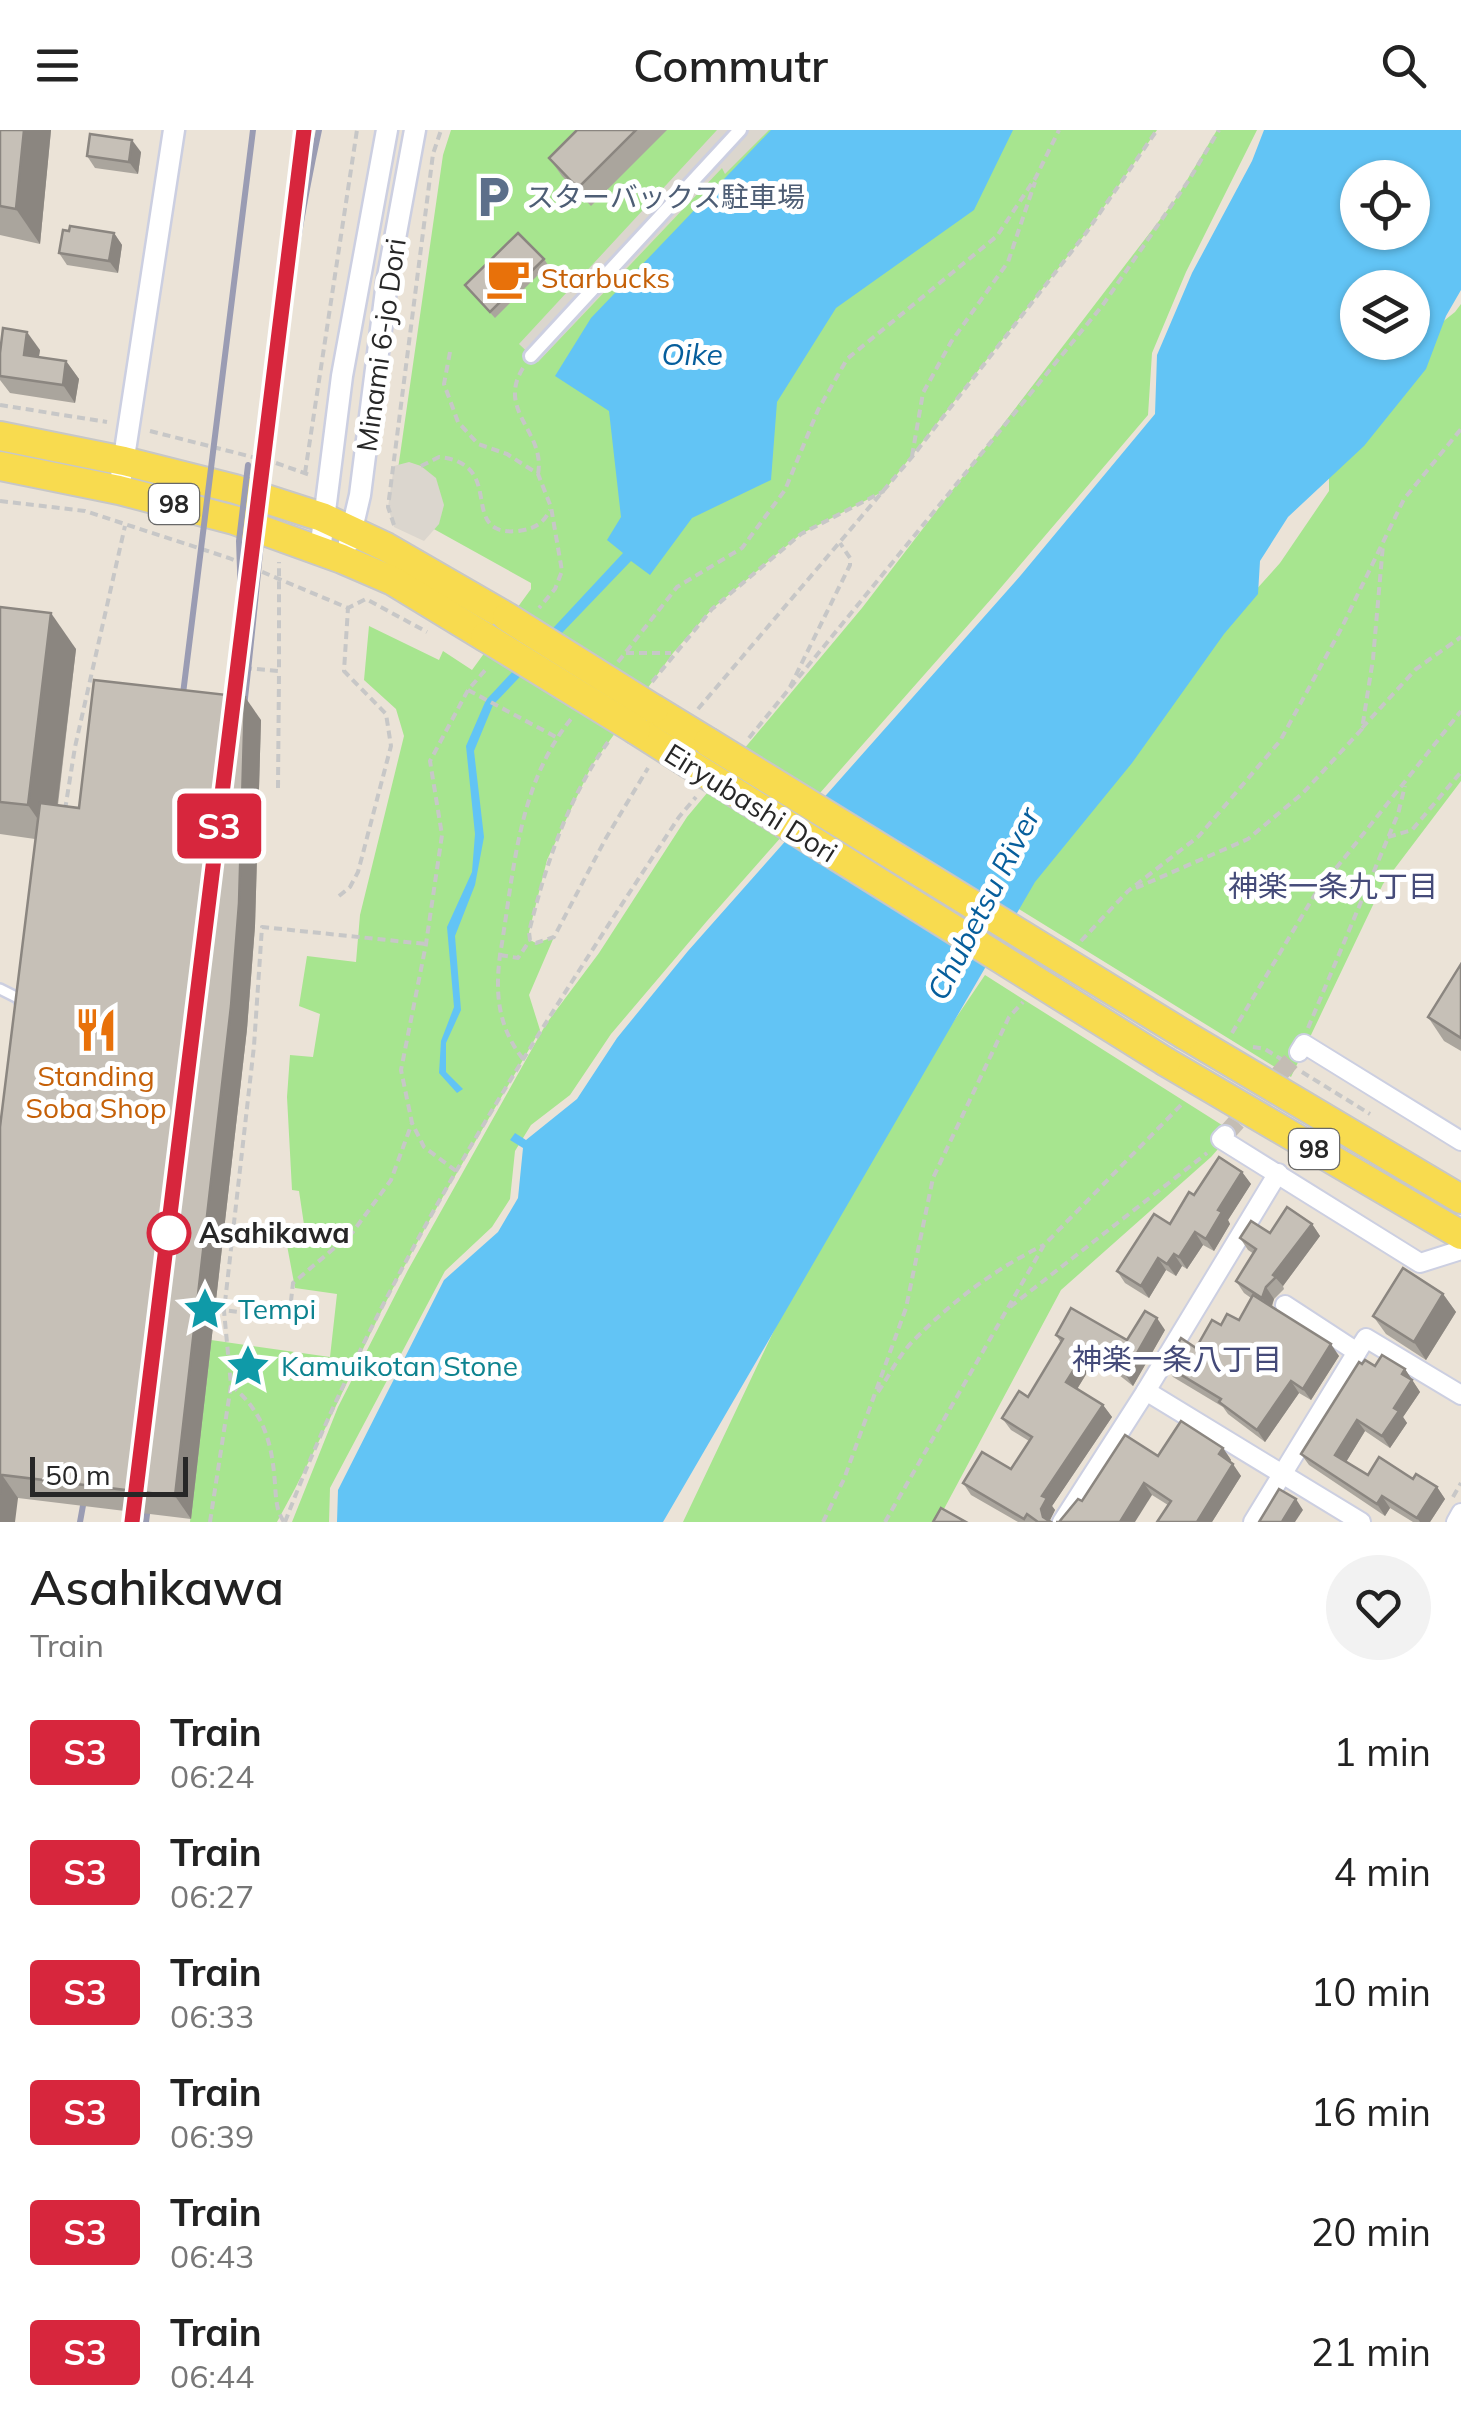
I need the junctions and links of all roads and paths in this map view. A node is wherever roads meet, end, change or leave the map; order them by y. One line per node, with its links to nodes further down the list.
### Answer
1 (174, 130): 14 (street)
2 (357, 130): 20 (path)
3 (387, 130): 22 (street, Minami 6-jo Dori)
4 (416, 130): 24 (street, Minami 6-jo Dori)
5 (440, 130): 24 (path)
6 (740, 130): 12 (street)
7 (1059, 130): 10 (path)
8 (1157, 130): 16 (path)
9 (1219, 130): 45 (path)
10 (1036, 177): 16 (path); 39 (path)
11 (450, 352): 21 (path)
12 (531, 356): 21 (path)
13 (0, 404): 14 (path)
14 (129, 426): 17 (street); 20 (path)
15 (0, 436): 17 (main road, Eiryubashi Dori / 98)
16 (912, 457): 31 (path)
17 (124, 461): 23 (street); 27 (main road, Eiryubashi Dori / 98)
18 (0, 466): 23 (main road, Eiryubashi Dori / 98)
19 (421, 466): 26 (path)
20 (304, 473): 22 (path)
21 (538, 474): 26 (path)
22 (328, 483): 27 (street, Minami 6-jo Dori)
23 (119, 490): 32 (main road, Eiryubashi Dori / 98)
24 (360, 495): 29 (street, Minami 6-jo Dori)
25 (0, 502): 28 (path)
26 (551, 508): 35 (path)
27 (322, 517): 29 (main road, Eiryubashi Dori / 98); 32 (street, Minami 6-jo Dori)
28 (125, 525): 33 (path); 57 (path)
29 (353, 532): 32 (street, Minami 6-jo Dori); 35 (main road, Eiryubashi Dori / 98)
30 (1384, 541): 48 (path)
31 (840, 543): 45 (path); 49 (path)
32 (332, 555): 38 (main road, Eiryubashi Dori / 98)
33 (277, 578): 34 (path); 43 (path)
34 (348, 608): 36 (path); 60 (path)
35 (518, 618): 49 (main road, Eiryubashi Dori / 98, bridge)
36 (427, 632)
37 (1461, 637): 48 (path)
38 (489, 649): 44 (path); 51 (main road, Eiryubashi Dori / 98, bridge)
39 (626, 652): 40 (path); 41 (path)
40 (673, 653)
41 (614, 667)
42 (244, 668): 43 (path)
43 (279, 671): 55 (path)
44 (468, 690): 50 (path); 63 (path)
45 (786, 697): 52 (path)
46 (580, 709): 50 (path)
47 (1461, 712): 54 (path)
48 (1362, 728): 59 (path)
49 (696, 735): 80 (main road, Eiryubashi Dori / 98, bridge)
50 (556, 738): 64 (path)
51 (662, 748): 61 (path); 81 (main road, Eiryubashi Dori / 98, bridge)
52 (738, 750)
53 (1461, 772): 58 (path)
54 (1406, 782): 58 (path); 67 (path)
55 (278, 788)
56 (703, 790): 71 (path)
57 (65, 811)
58 (1388, 836): 70 (path)
59 (1128, 891)
60 (339, 896)
61 (554, 938)
62 (530, 940): 64 (path)
63 (426, 944): 69 (path); 73 (path)
64 (500, 955): 71 (path)
65 (0, 989): 66 (lane)
66 (24, 1010)
67 (1227, 1041)
68 (246, 1044): 69 (path)
69 (254, 1046): 77 (path)
70 (1301, 1048): 75 (street)
71 (524, 1059): 78 (path)
72 (1187, 1098): 82 (path)
73 (412, 1123): 78 (path); 86 (path)
74 (1223, 1137): 79 (street); 87 (path)
75 (1461, 1141)
76 (232, 1167): 77 (path)
77 (240, 1168): 86 (path)
78 (456, 1171): 96 (path)
79 (1278, 1173): 83 (street); 90 (street)
80 (1461, 1198)
81 (1461, 1235)
82 (1044, 1245): 87 (path); 92 (path)
83 (1461, 1250)
84 (1286, 1305): 88 (street)
85 (216, 1309): 86 (path)
86 (224, 1311): 89 (path)
87 (1005, 1311): 97 (path)
88 (1357, 1352): 91 (street); 93 (street)
89 (231, 1385): 95 (path); 96 (path)
90 (1146, 1390): 93 (street); 98 (street)
91 (1461, 1396)
92 (873, 1400)
93 (1282, 1474): 99 (street); 100 (street)
94 (1461, 1513): 101 (street)
95 (210, 1522)
96 (285, 1522)
97 (884, 1522)
98 (1062, 1522)
99 (1253, 1522)
100 (1361, 1522)
101 (1456, 1522)

